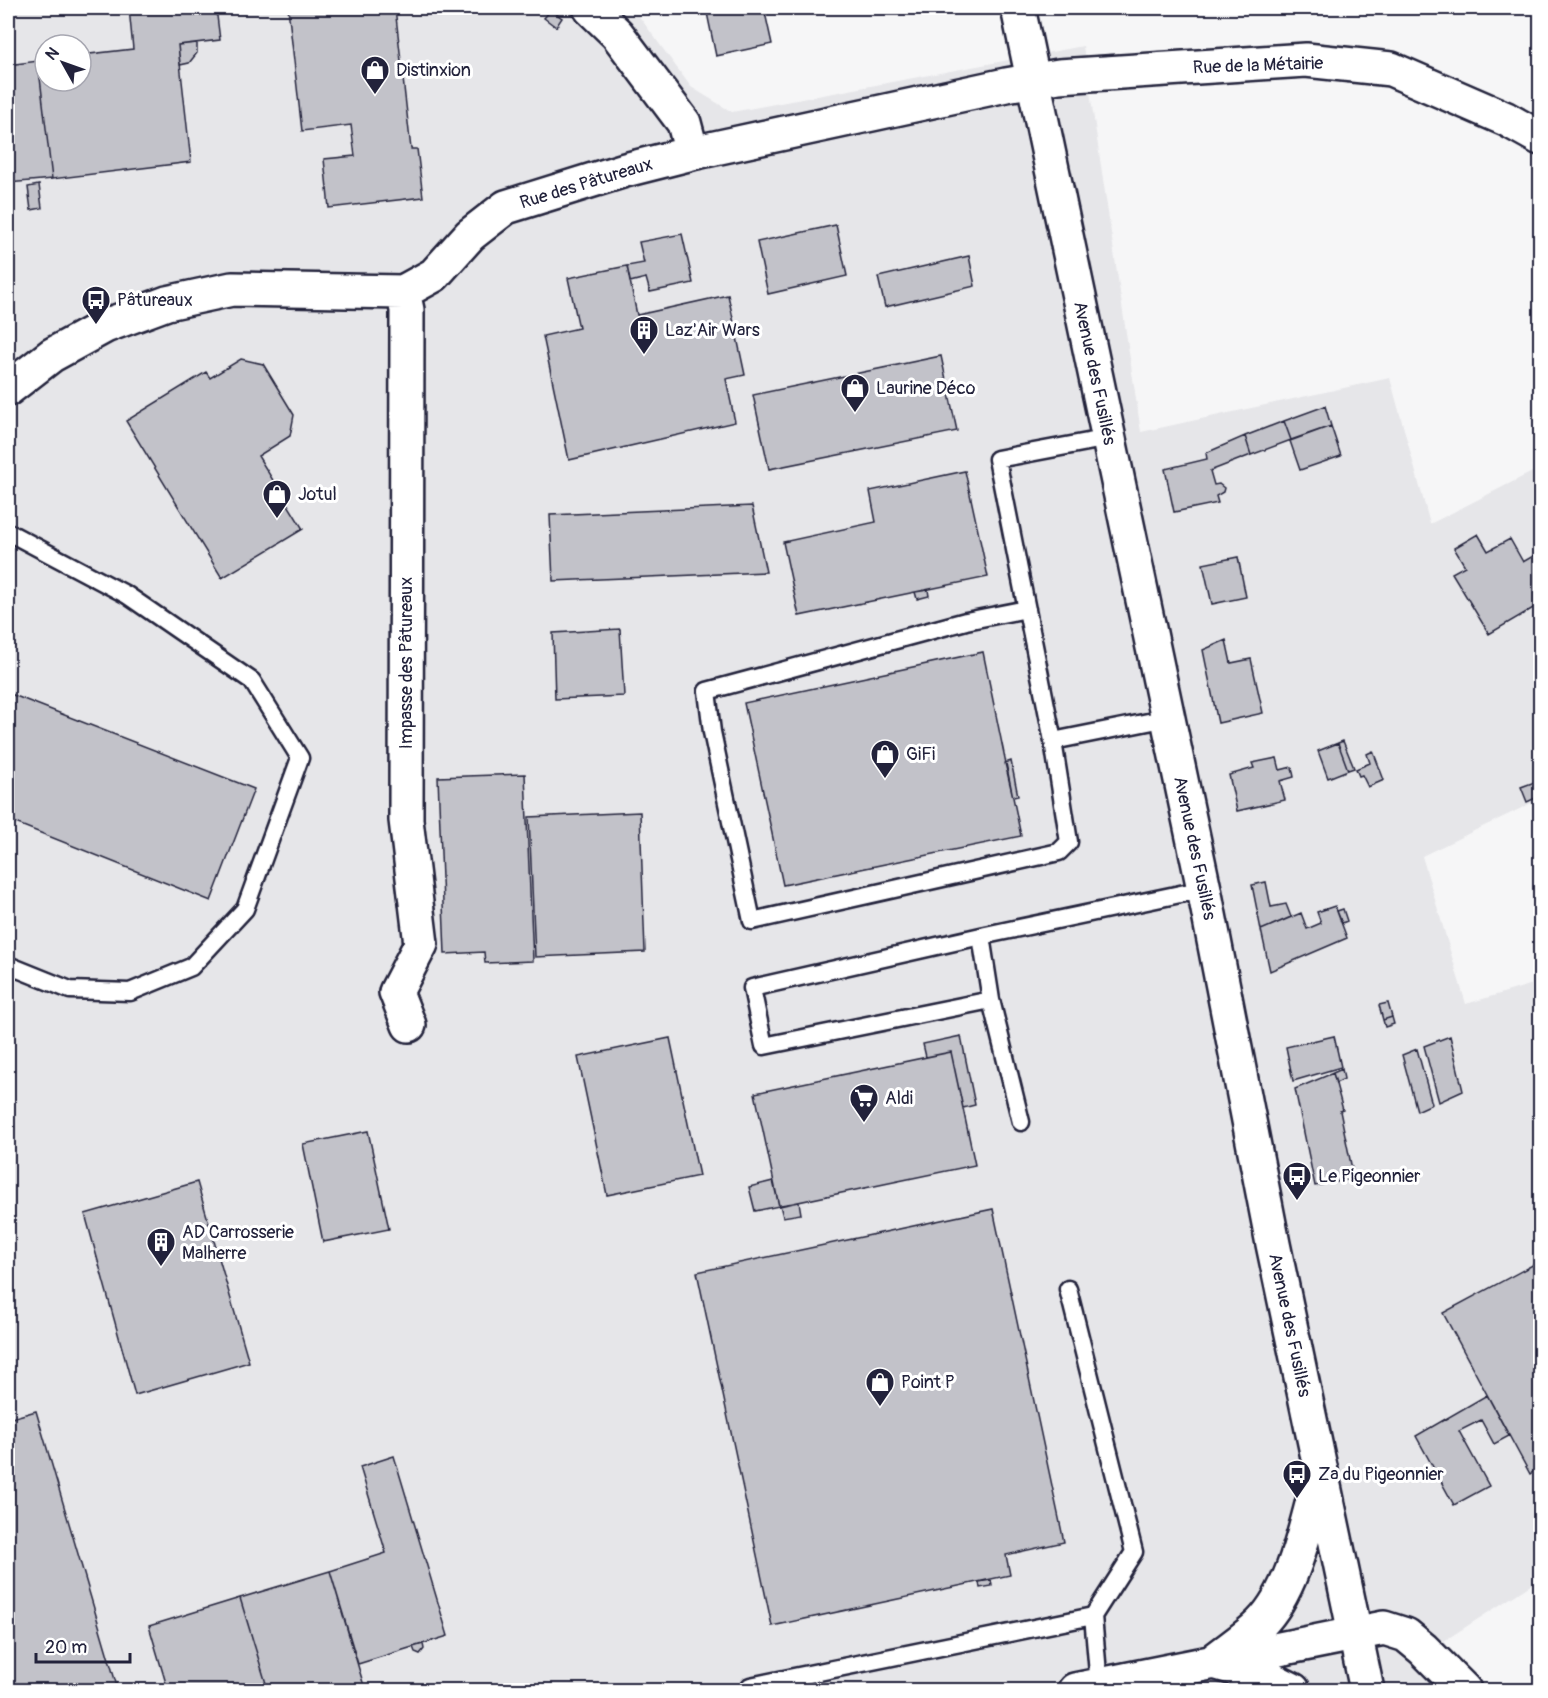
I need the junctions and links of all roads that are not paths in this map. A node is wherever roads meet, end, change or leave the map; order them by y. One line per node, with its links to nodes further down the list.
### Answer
1 (590, 8): 5 (street)
2 (1018, 8): 3 (street, Avenue des Fusillés)
3 (1033, 81): 4 (street, Rue de la Métairie); 5 (street, Rue des Pâtureaux); 8 (street, Avenue des Fusillés)
4 (1540, 138)
5 (692, 153): 6 (street, Rue des Pâtureaux)
6 (403, 292): 7 (street, Rue des Pâtureaux); 17 (street, Impasse des Pâtureaux)
7 (8, 389)
8 (1109, 438): 10 (lane); 11 (street, Avenue des Fusillés)
9 (8, 532): 15 (lane)
10 (1027, 609): 12 (lane); 12 (lane)
11 (1168, 718): 12 (lane); 13 (street, Avenue des Fusillés)
12 (1053, 741)
13 (1204, 890): 14 (lane); 20 (street, Avenue des Fusillés)
14 (981, 936): 16 (lane); 16 (lane)
15 (8, 965)
16 (991, 1000): 18 (lane)
17 (409, 1025)
18 (1021, 1122)
19 (1068, 1289): 21 (lane)
20 (1321, 1471): 22 (street, Avenue des Fusillés); 23 (street)
21 (1093, 1616): 24 (lane); 25 (lane)
22 (1355, 1634): 23 (street); 27 (street, Avenue des Fusillés); 28 (street)
23 (1213, 1662): 25 (street); 26 (street)
24 (750, 1686)
25 (1087, 1688)
26 (1293, 1690)
27 (1367, 1690)
28 (1464, 1690)

